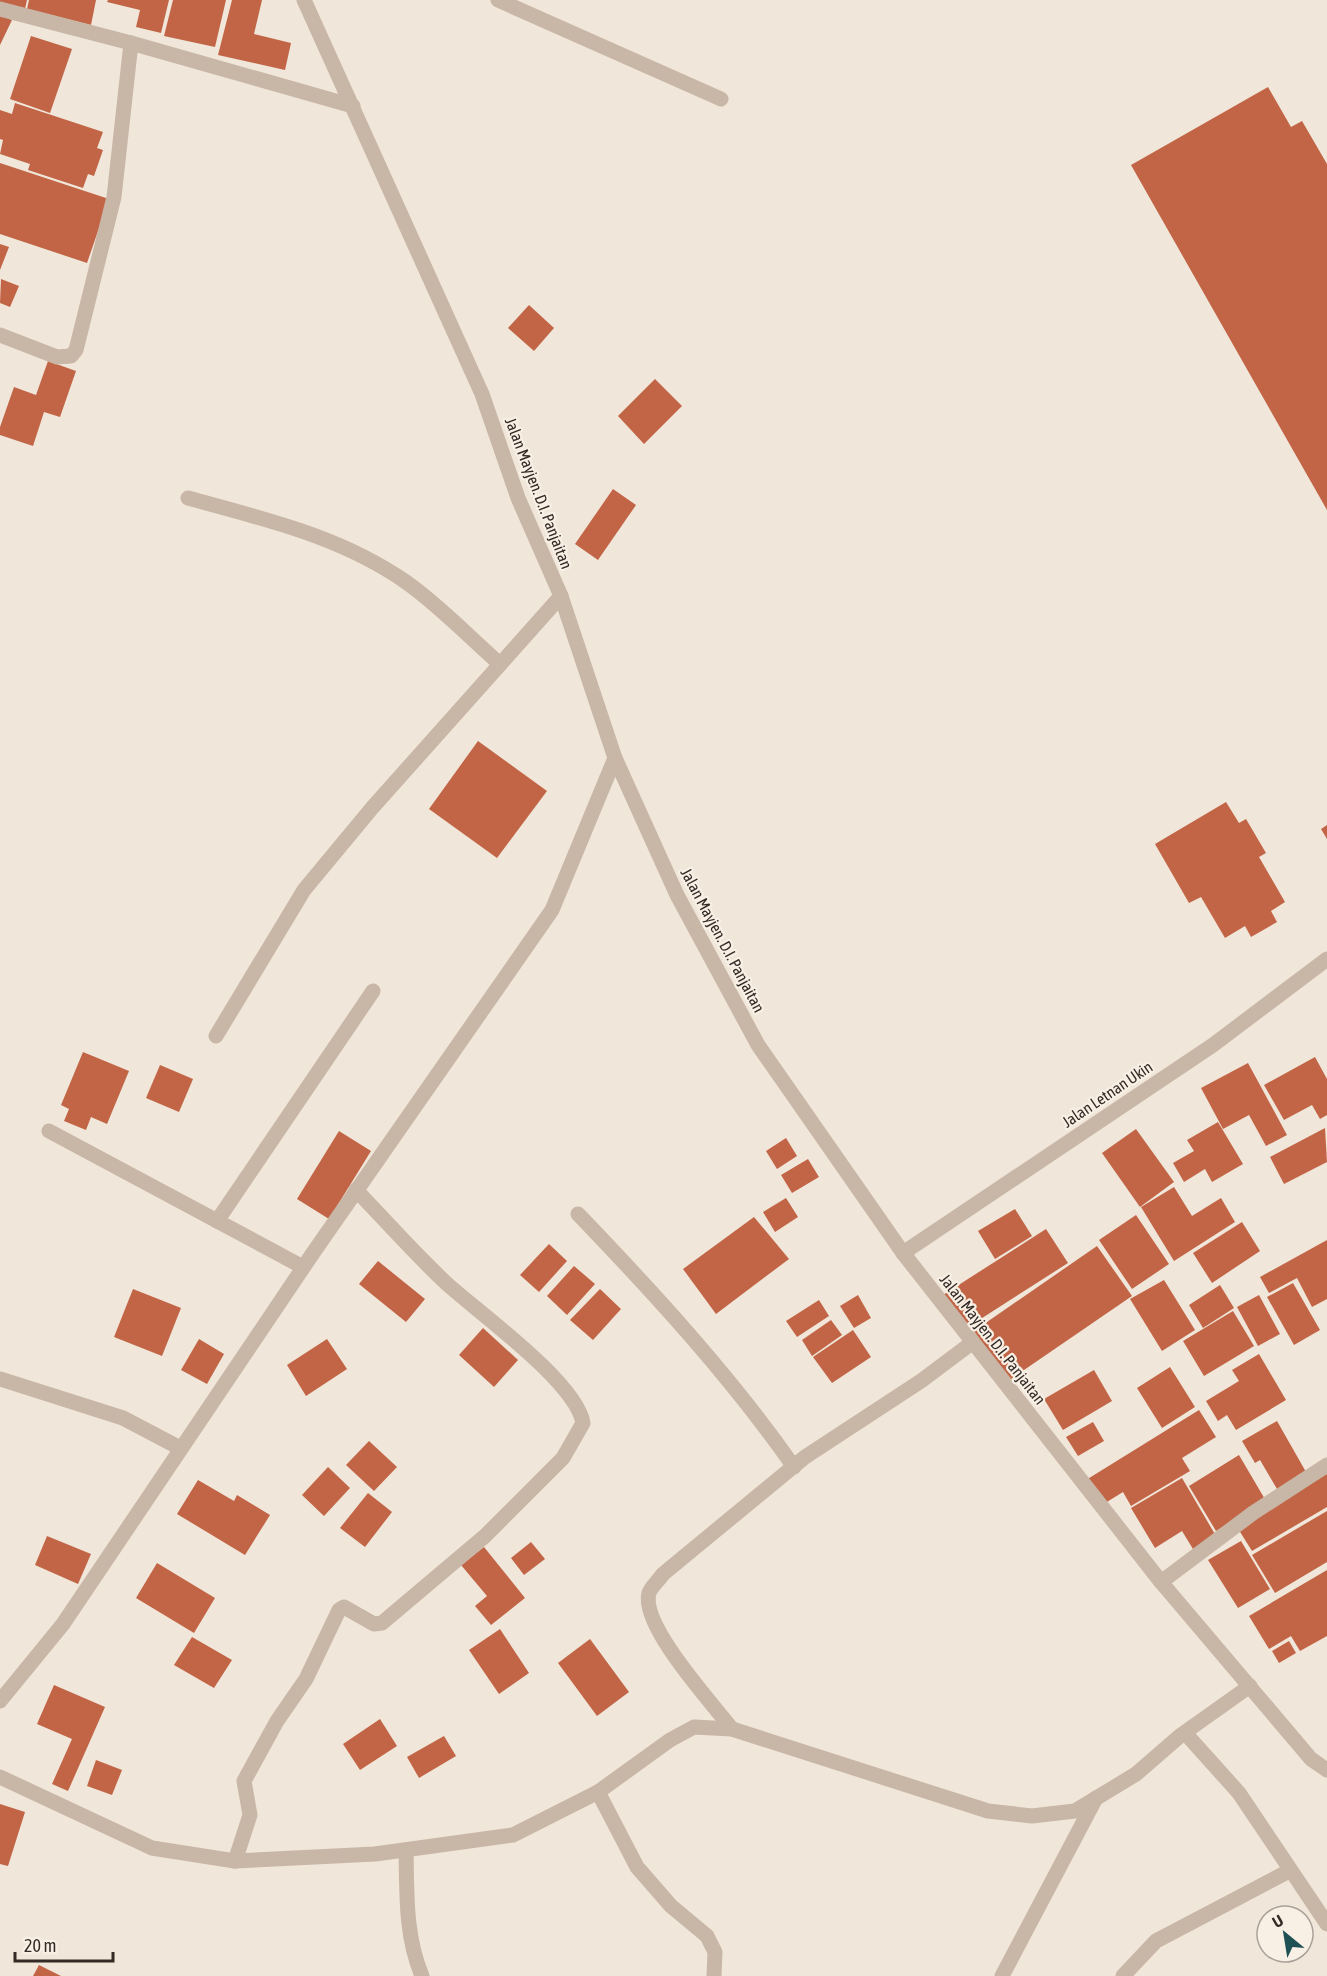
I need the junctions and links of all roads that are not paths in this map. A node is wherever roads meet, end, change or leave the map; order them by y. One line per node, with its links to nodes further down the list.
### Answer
1 (303, 0): 6 (street, Jalan Mayjen. D.I. Panjaitan)
2 (498, 0): 5 (street)
3 (0, 9): 4 (street)
4 (131, 43): 6 (street); 7 (street)
5 (721, 99)
6 (353, 106): 9 (street, Jalan Mayjen. D.I. Panjaitan)
7 (0, 335)
8 (188, 498): 10 (street)
9 (561, 596): 10 (street); 11 (street, Jalan Mayjen. D.I. Panjaitan)
10 (500, 664): 14 (street)
11 (615, 758): 16 (street); 19 (street, Jalan Mayjen. D.I. Panjaitan)
12 (1327, 959): 19 (street, Jalan Letnan Ukin)
13 (373, 991): 18 (street)
14 (216, 1036)
15 (49, 1131): 18 (street)
16 (356, 1190): 20 (street); 36 (street)
17 (578, 1214): 25 (street)
18 (218, 1221): 20 (street)
19 (903, 1253): 21 (street, Jalan Mayjen. D.I. Panjaitan)
20 (303, 1267): 23 (street)
21 (974, 1342): 25 (street); 26 (street, Jalan Mayjen. D.I. Panjaitan)
22 (0, 1379): 23 (street)
23 (180, 1448): 28 (street)
24 (1327, 1465): 26 (street)
25 (794, 1467): 29 (street)
26 (1161, 1581): 27 (street, Jalan Mayjen. D.I. Panjaitan)
27 (1250, 1686): 30 (street); 31 (street, Jalan Mayjen. D.I. Panjaitan)
28 (0, 1701)
29 (732, 1729): 33 (street); 34 (street)
30 (1186, 1734): 34 (street); 37 (street)
31 (1327, 1770)
32 (0, 1777): 36 (street)
33 (598, 1792): 35 (street); 40 (street)
34 (1096, 1798): 41 (street)
35 (406, 1850): 36 (street); 39 (street)
36 (235, 1861)
37 (1289, 1871): 38 (street); 42 (street)
38 (1327, 1924)
39 (422, 1976)
40 (714, 1976)
41 (1002, 1976)
42 (1123, 1976)

